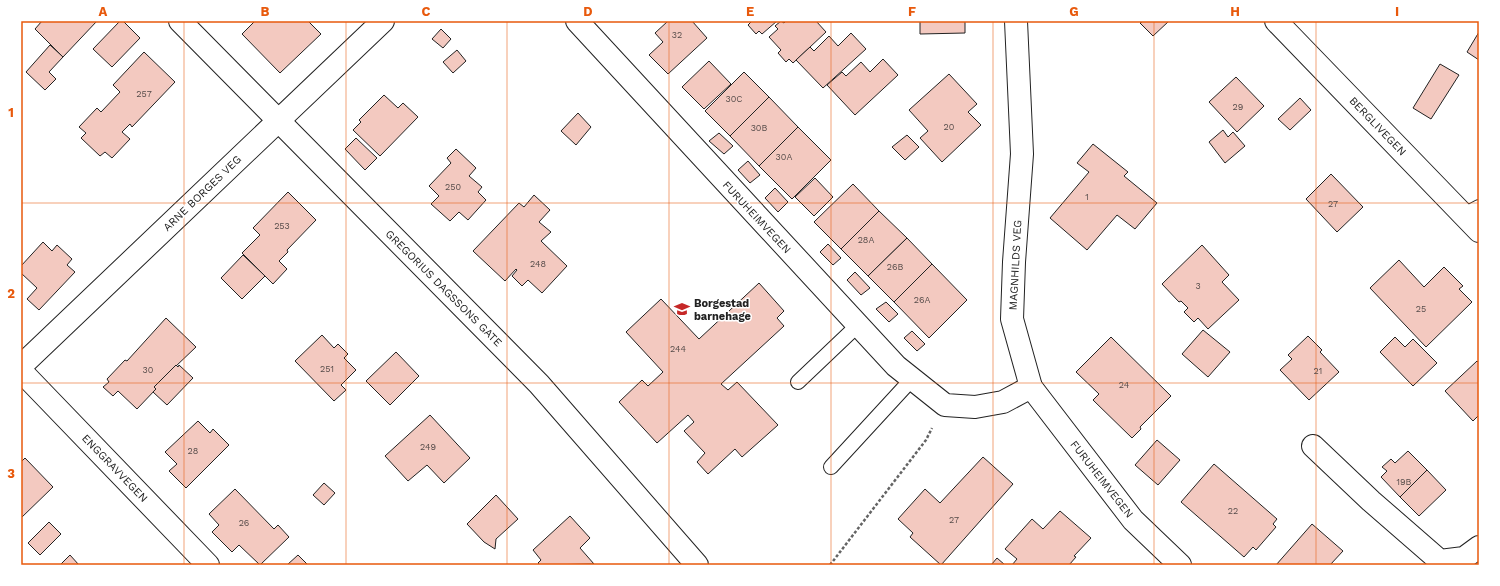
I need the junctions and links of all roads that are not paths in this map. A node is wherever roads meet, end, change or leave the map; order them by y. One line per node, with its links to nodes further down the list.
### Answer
1 (180, 21): 6 (street, GREGORIUS DAGSSONS GATE)
2 (383, 21): 6 (street, ARNE BORGES VEG)
3 (577, 21): 9 (street, FURUHEIMVEGEN)
4 (1016, 21): 14 (street, MAGNHILDS VEG)
5 (1276, 21): 7 (street, BERGLIVEGEN)
6 (278, 119): 10 (street, ARNE BORGES VEG); 19 (street, GREGORIUS DAGSSONS GATE)
7 (1471, 211): 8 (street, BERGLIVEGEN)
8 (1479, 231)
9 (858, 325): 12 (street, FURUHEIMVEGEN); 13 (lane)
10 (21, 366)
11 (21, 371): 18 (street, ENGGRAVVEGEN)
12 (912, 379): 14 (street, FURUHEIMVEGEN); 16 (lane)
13 (798, 382)
14 (1031, 387): 20 (street, FURUHEIMVEGEN)
15 (1313, 446): 17 (street)
16 (831, 467)
17 (1479, 547)
18 (208, 565)
19 (697, 565)
20 (1180, 565)

